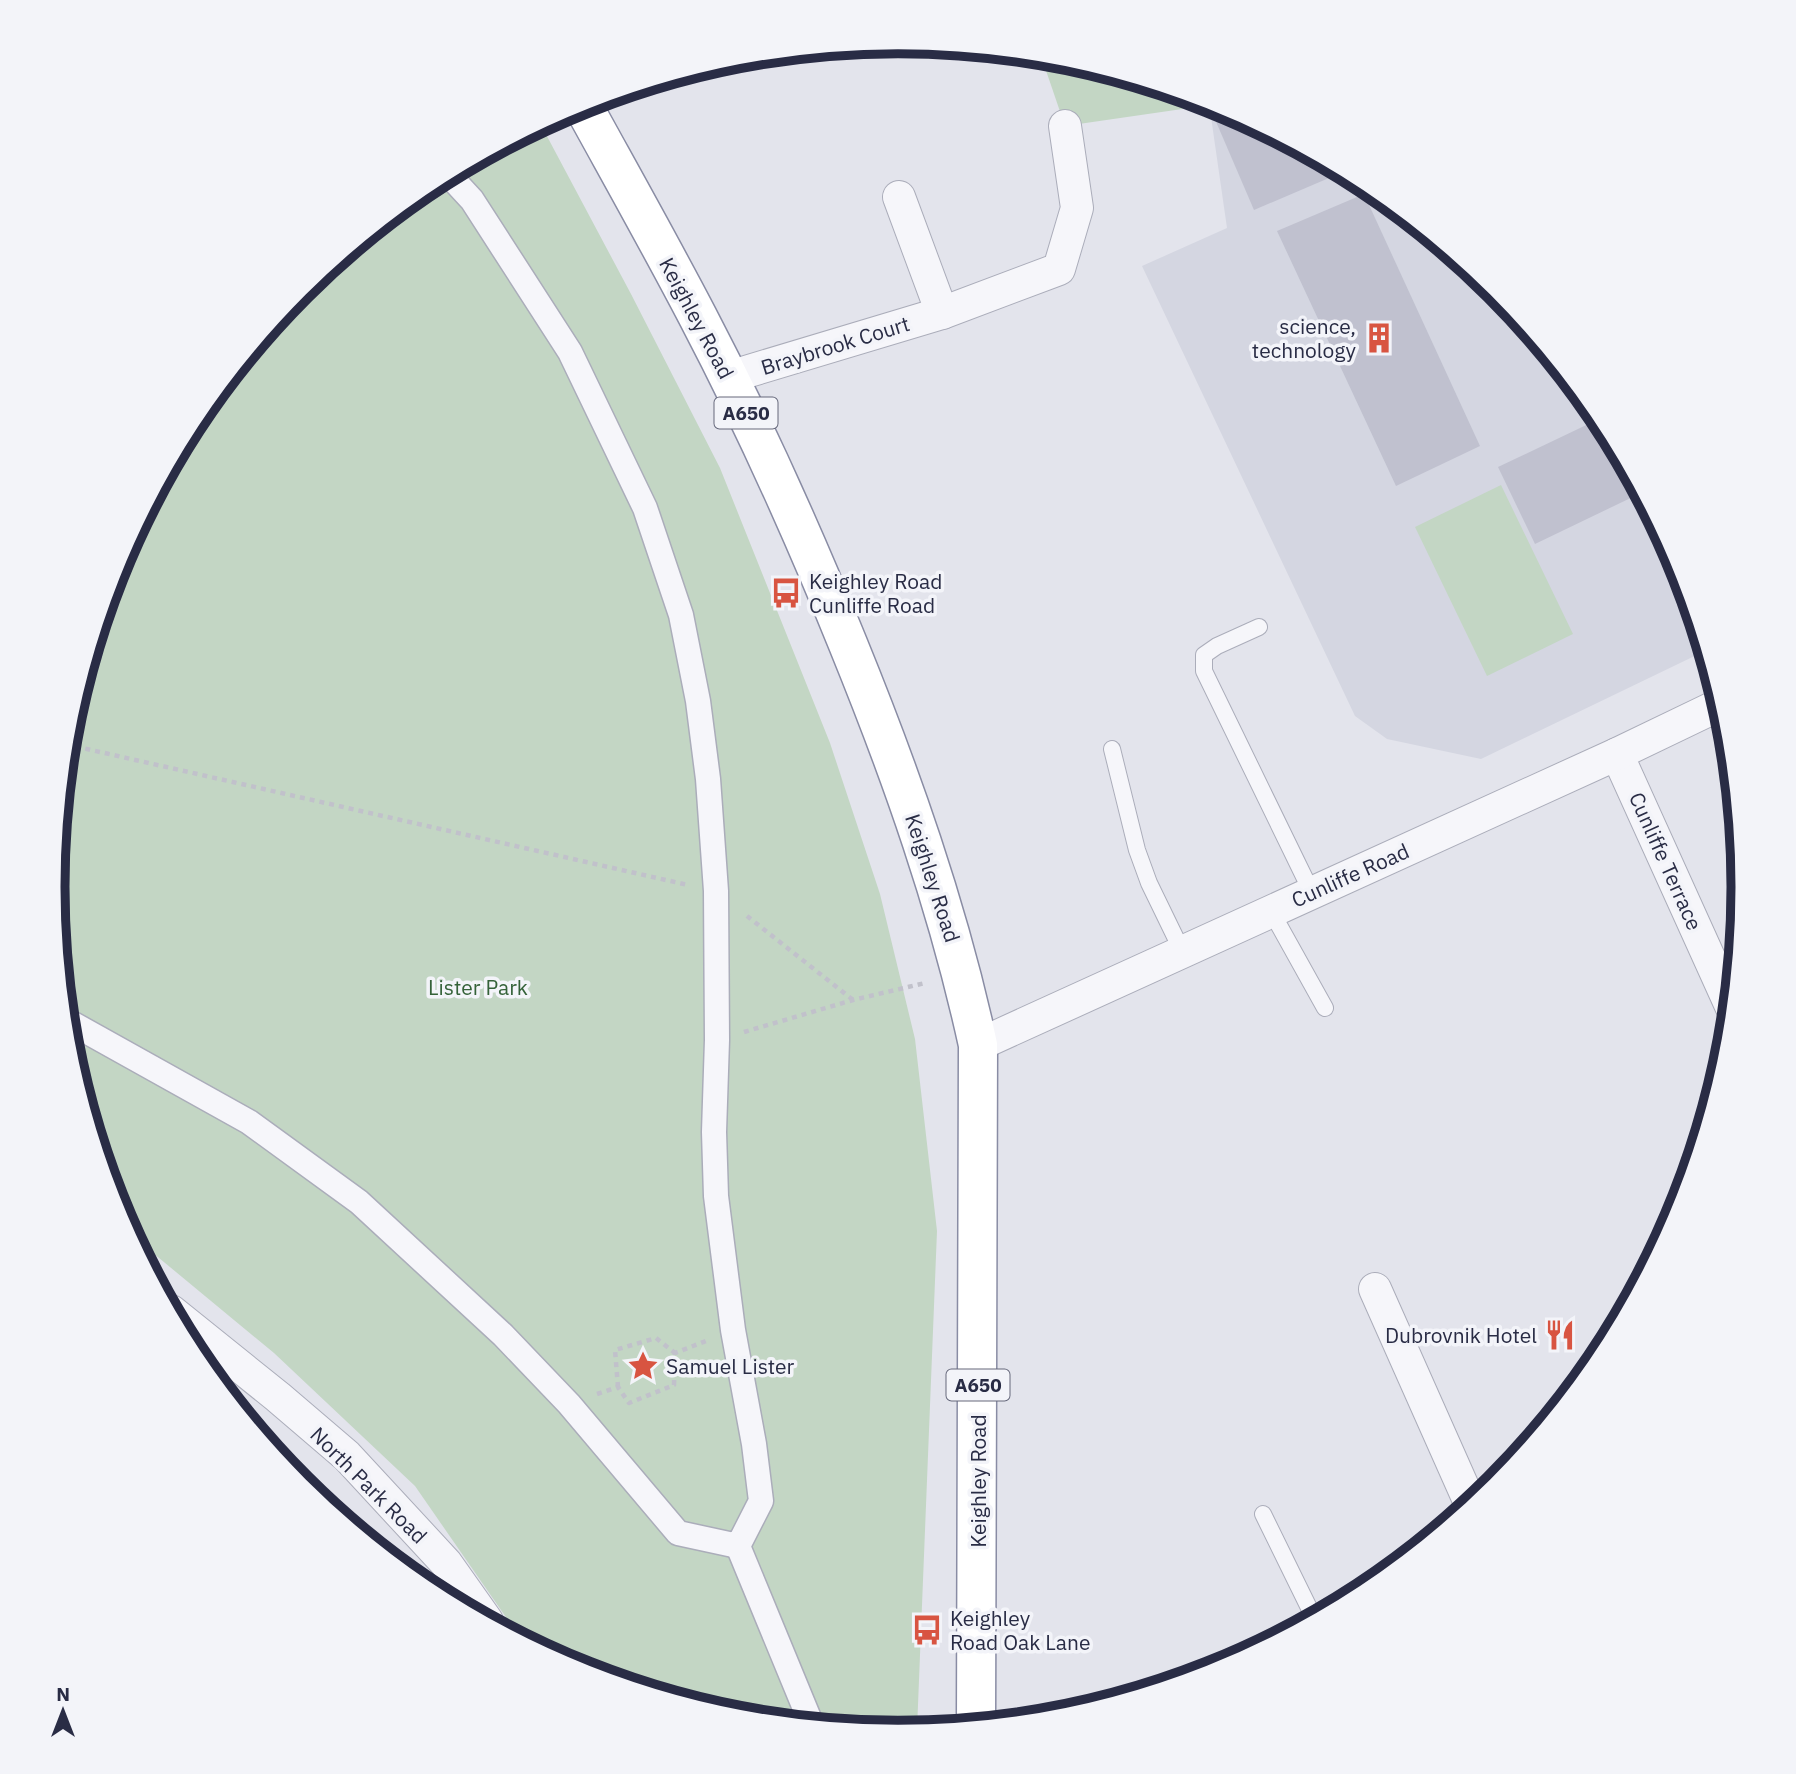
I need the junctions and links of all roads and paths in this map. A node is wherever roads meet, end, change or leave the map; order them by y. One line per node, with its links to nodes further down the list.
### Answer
1 (588, 115): 6 (highway, Keighley Road / A650)
2 (1065, 126): 5 (street, Braybrook Court)
3 (456, 182): 13 (street)
4 (899, 197): 5 (street)
5 (942, 313): 6 (street, Braybrook Court)
6 (729, 377): 23 (highway, Keighley Road / A650)
7 (1259, 627): 14 (lane)
8 (1711, 709): 12 (street, Cunliffe Road)
9 (82, 719): 10 (path)
10 (78, 747): 13 (path)
11 (1112, 749): 16 (lane)
12 (1617, 754): 14 (street, Cunliffe Road); 18 (street, Cunliffe Terrace)
13 (716, 891): 19 (path); 22 (street)
14 (1312, 893): 15 (street, Cunliffe Road)
15 (1271, 911): 16 (street, Cunliffe Road); 20 (lane)
16 (1182, 951): 23 (street, Cunliffe Road)
17 (908, 988): 19 (path)
18 (1724, 991)
19 (853, 1000): 22 (path)
20 (1325, 1007)
21 (77, 1026): 29 (street)
22 (717, 1040): 32 (street)
23 (978, 1045): 36 (highway, Keighley Road / A650)
24 (1375, 1289): 30 (street)
25 (193, 1328): 33 (street, North Park Road)
26 (694, 1346): 27 (path)
27 (675, 1353): 28 (path); 28 (path)
28 (618, 1387): 29 (path)
29 (569, 1404): 32 (street)
30 (1467, 1495)
31 (1263, 1514): 34 (lane)
32 (738, 1546): 35 (street)
33 (475, 1603)
34 (1310, 1610)
35 (808, 1715)
36 (976, 1716)

